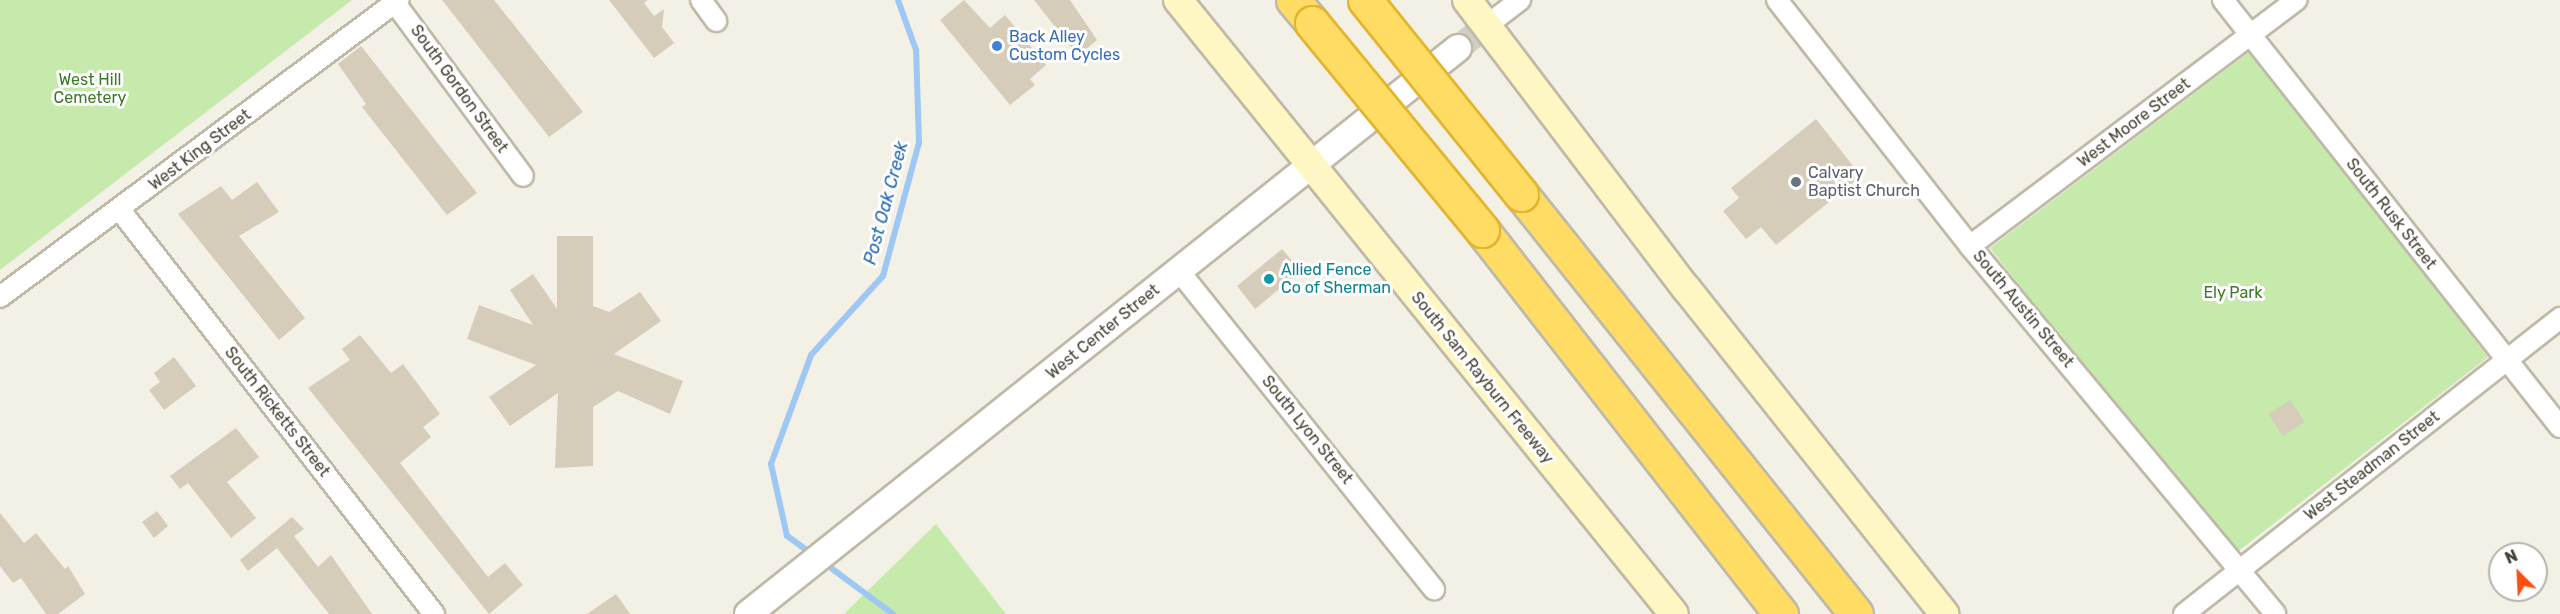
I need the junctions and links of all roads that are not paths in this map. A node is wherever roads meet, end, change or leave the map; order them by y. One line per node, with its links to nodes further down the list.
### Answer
1 (701, 0): 11 (street)
2 (1178, 0): 15 (main road, South Sam Rayburn Freeway)
3 (1365, 0): 30 (highway, bridge)
4 (1467, 0): 12 (main road)
5 (1520, 0): 12 (street)
6 (2223, 0): 13 (street, South Rusk Street)
7 (2297, 0): 13 (street, West Moore Street)
8 (397, 1): 16 (street, South Gordon Street); 17 (street, West King Street)
9 (1783, 2): 18 (street, South Austin Street)
10 (1303, 12): 29 (highway, bridge)
11 (716, 21)
12 (1486, 26): 31 (main road)
13 (2250, 36): 18 (street, West Moore Street); 22 (street, South Rusk Street)
14 (1458, 48): 15 (street, West Center Street)
15 (1312, 164): 19 (street, West Center Street); 28 (main road, South Sam Rayburn Freeway)
16 (523, 176)
17 (120, 210): 20 (street, West King Street); 26 (street, South Ricketts Street)
18 (1970, 246): 24 (street, South Austin Street)
19 (1179, 271): 25 (street, South Lyon Street); 27 (street, West Center Street)
20 (0, 297)
21 (2560, 318): 22 (street, West Steadman Street)
22 (2506, 360): 23 (street, South Rusk Street); 24 (street, West Steadman Street)
23 (2560, 427)
24 (2240, 571): 32 (street, West Steadman Street); 33 (street, South Austin Street)
25 (1434, 589)
26 (434, 614)
27 (747, 614)
28 (1674, 614)
29 (1781, 614)
30 (1856, 614)
31 (1944, 614)
32 (2184, 614)
33 (2275, 614)

